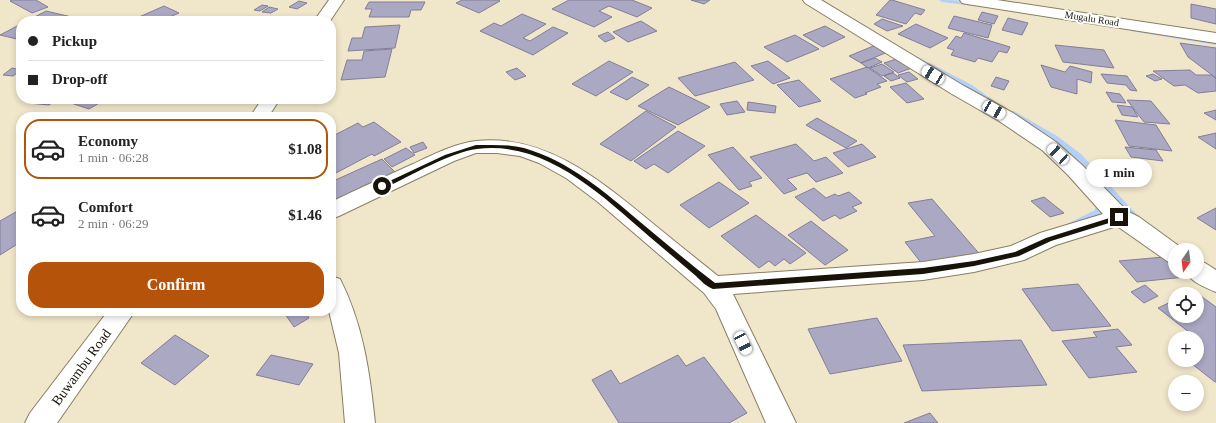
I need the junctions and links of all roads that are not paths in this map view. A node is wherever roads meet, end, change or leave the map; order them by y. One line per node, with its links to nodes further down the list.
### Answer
1 (337, 0): 4 (street)
2 (810, 0): 7 (street)
3 (968, 0): 5 (street, Mugalu Road)
4 (326, 16)
5 (1216, 38)
6 (336, 209): 11 (street)
7 (1119, 217): 8 (street); 11 (street)
8 (1168, 250)
9 (1204, 274): 10 (street)
10 (1216, 282)
11 (713, 286): 16 (street)
12 (336, 294): 15 (street)
13 (118, 316): 14 (street, Buwambu Road)
14 (40, 423)
15 (360, 423)
16 (781, 423)

